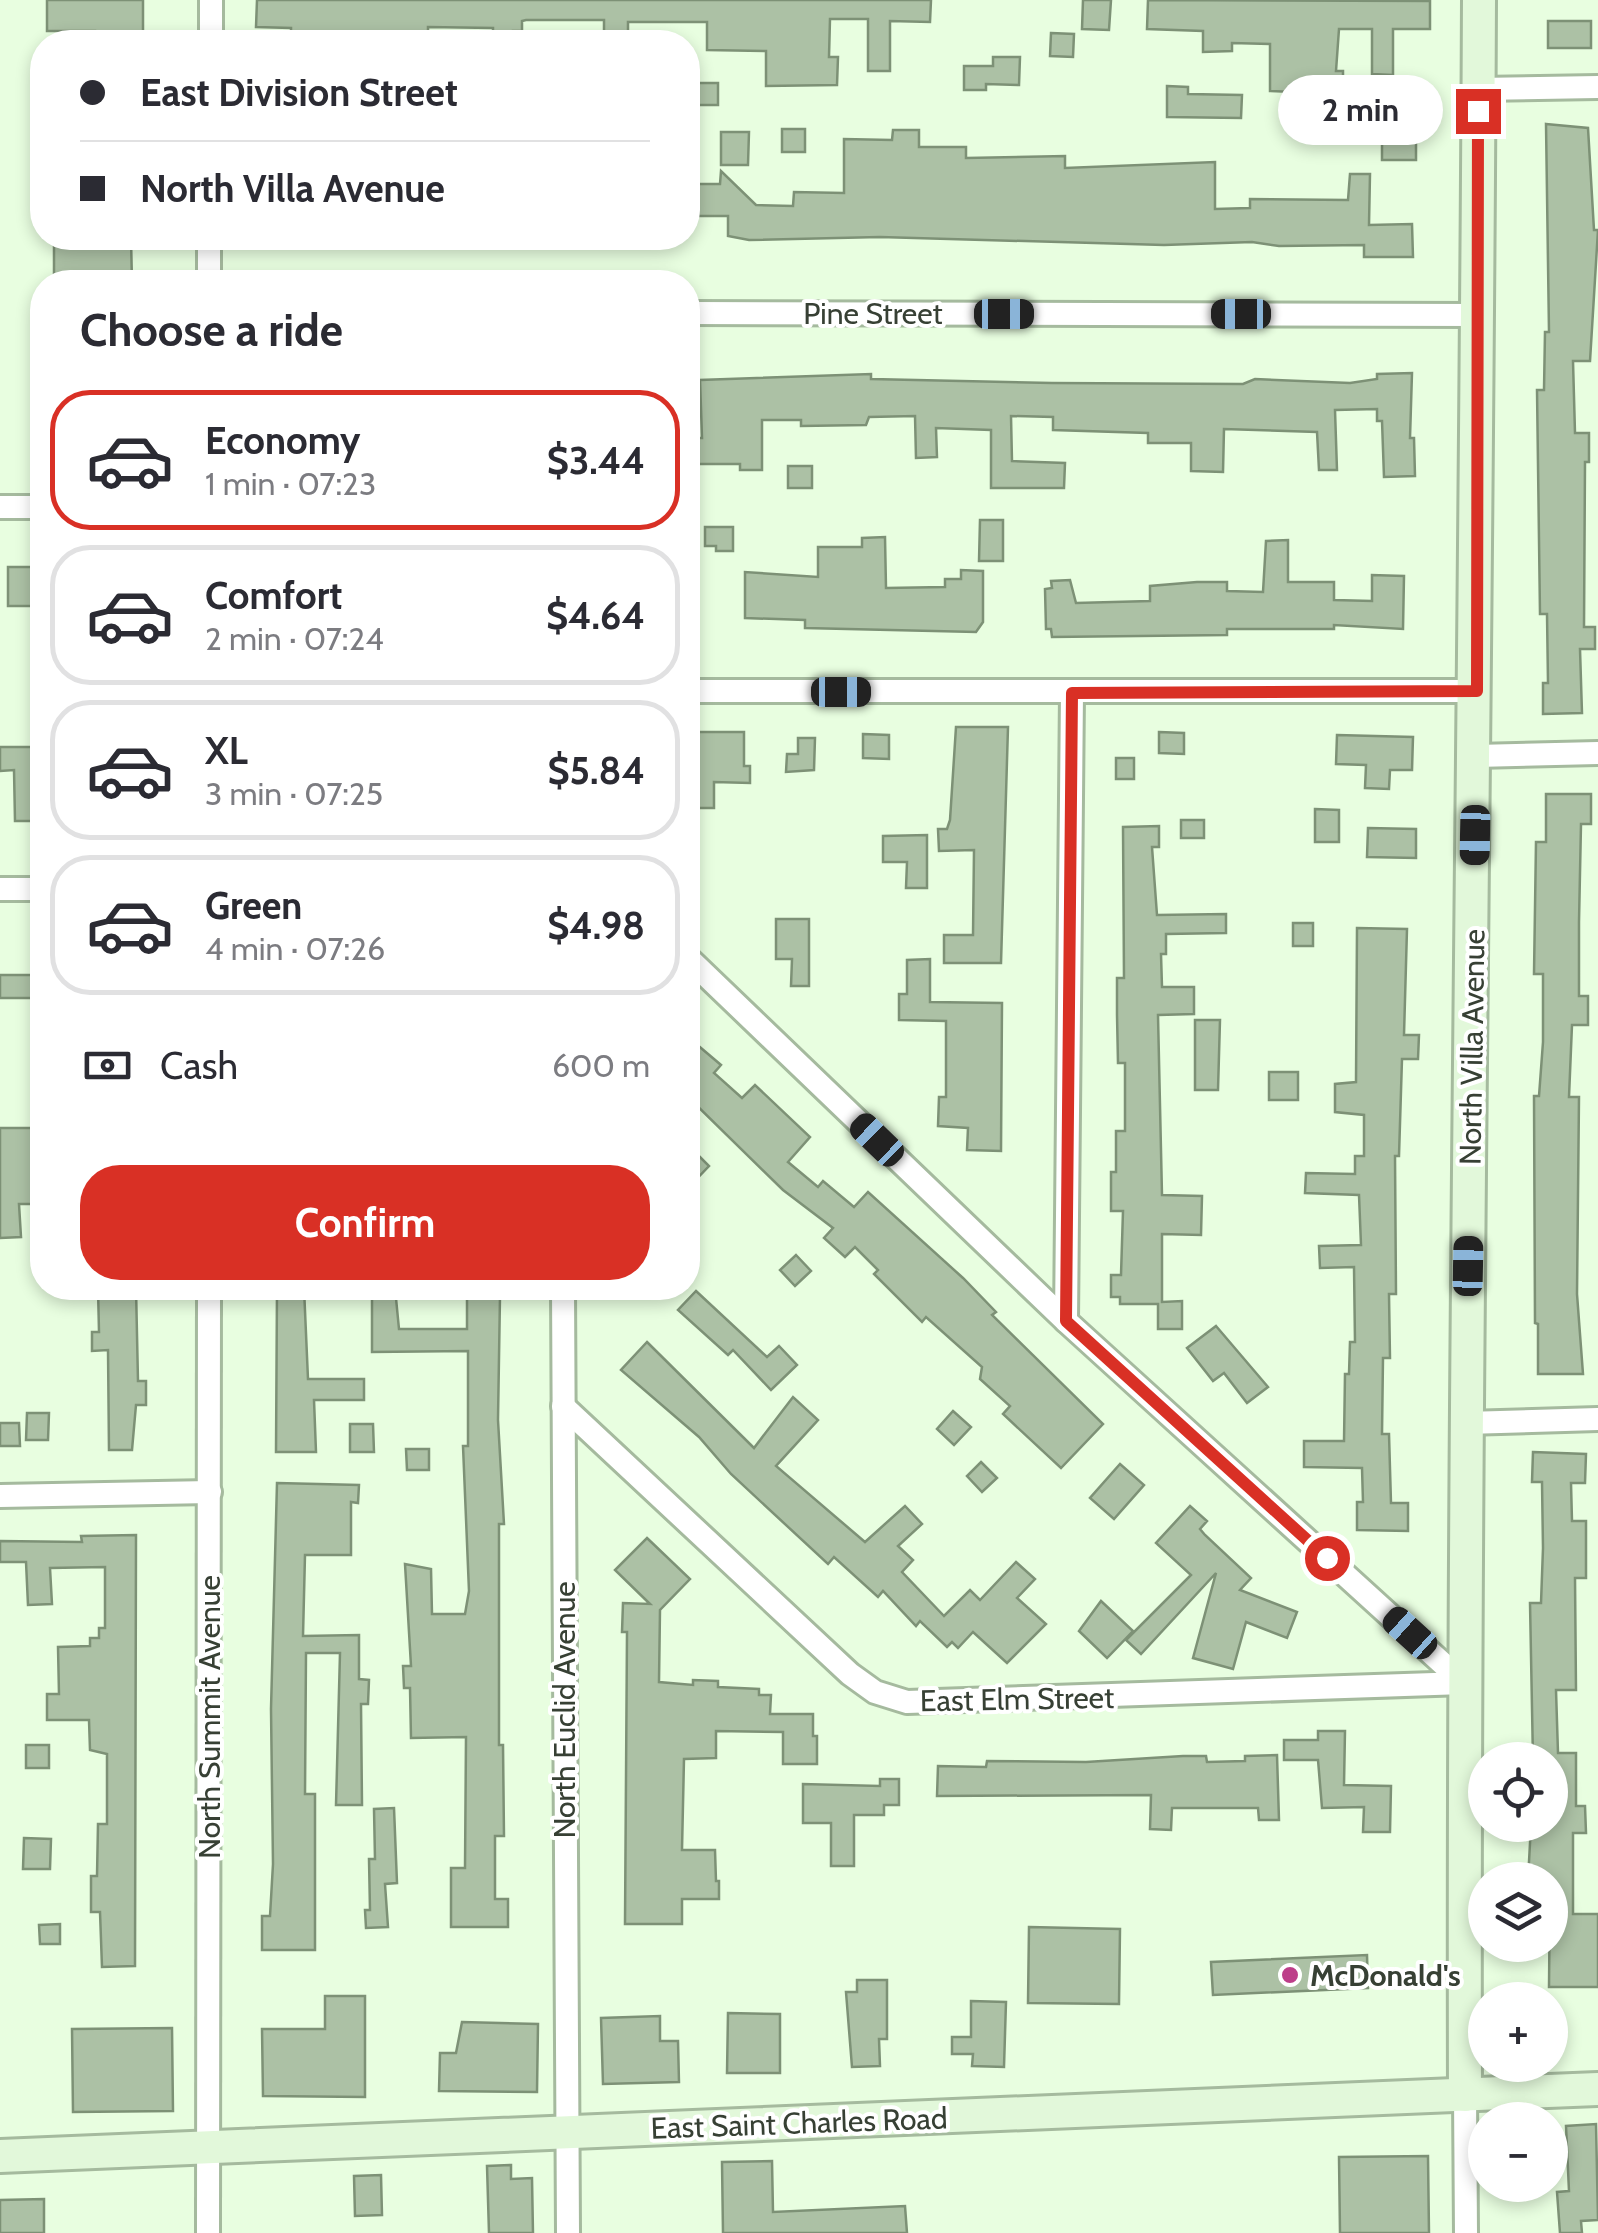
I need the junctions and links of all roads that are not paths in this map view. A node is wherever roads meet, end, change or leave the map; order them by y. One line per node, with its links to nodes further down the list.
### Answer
1 (211, 0): 3 (street)
2 (1479, 0): 5 (street, North Villa Avenue)
3 (211, 30)
4 (1598, 87): 5 (street)
5 (1478, 88): 7 (street, North Villa Avenue)
6 (700, 312): 7 (street, Pine Street)
7 (1478, 315): 11 (street, North Villa Avenue)
8 (0, 507): 9 (street)
9 (30, 507)
10 (700, 691): 12 (street)
11 (1477, 691): 12 (street); 14 (street, North Villa Avenue)
12 (1072, 693): 20 (street)
13 (1598, 753): 14 (street)
14 (1476, 756): 23 (street, North Villa Avenue)
15 (30, 889): 16 (street)
16 (0, 890)
17 (700, 970): 20 (street)
18 (209, 1300): 24 (street, North Summit Avenue)
19 (563, 1300): 21 (street, North Euclid Avenue)
20 (1066, 1321): 26 (street)
21 (563, 1406): 26 (street, East Elm Street); 29 (street, North Euclid Avenue)
22 (1598, 1420): 23 (street)
23 (1466, 1422): 26 (street, North Villa Avenue)
24 (210, 1492): 25 (street); 30 (street, North Summit Avenue)
25 (0, 1496)
26 (1464, 1683): 28 (street, North Villa Avenue)
27 (1598, 2089): 28 (street, East Saint Charles Road)
28 (1465, 2095): 29 (street, East Saint Charles Road); 34 (street)
29 (566, 2132): 30 (street, East Saint Charles Road); 33 (street, North Euclid Avenue)
30 (207, 2147): 31 (street, East Saint Charles Road); 32 (street, North Summit Avenue)
31 (0, 2156)
32 (208, 2233)
33 (568, 2233)
34 (1466, 2233)

